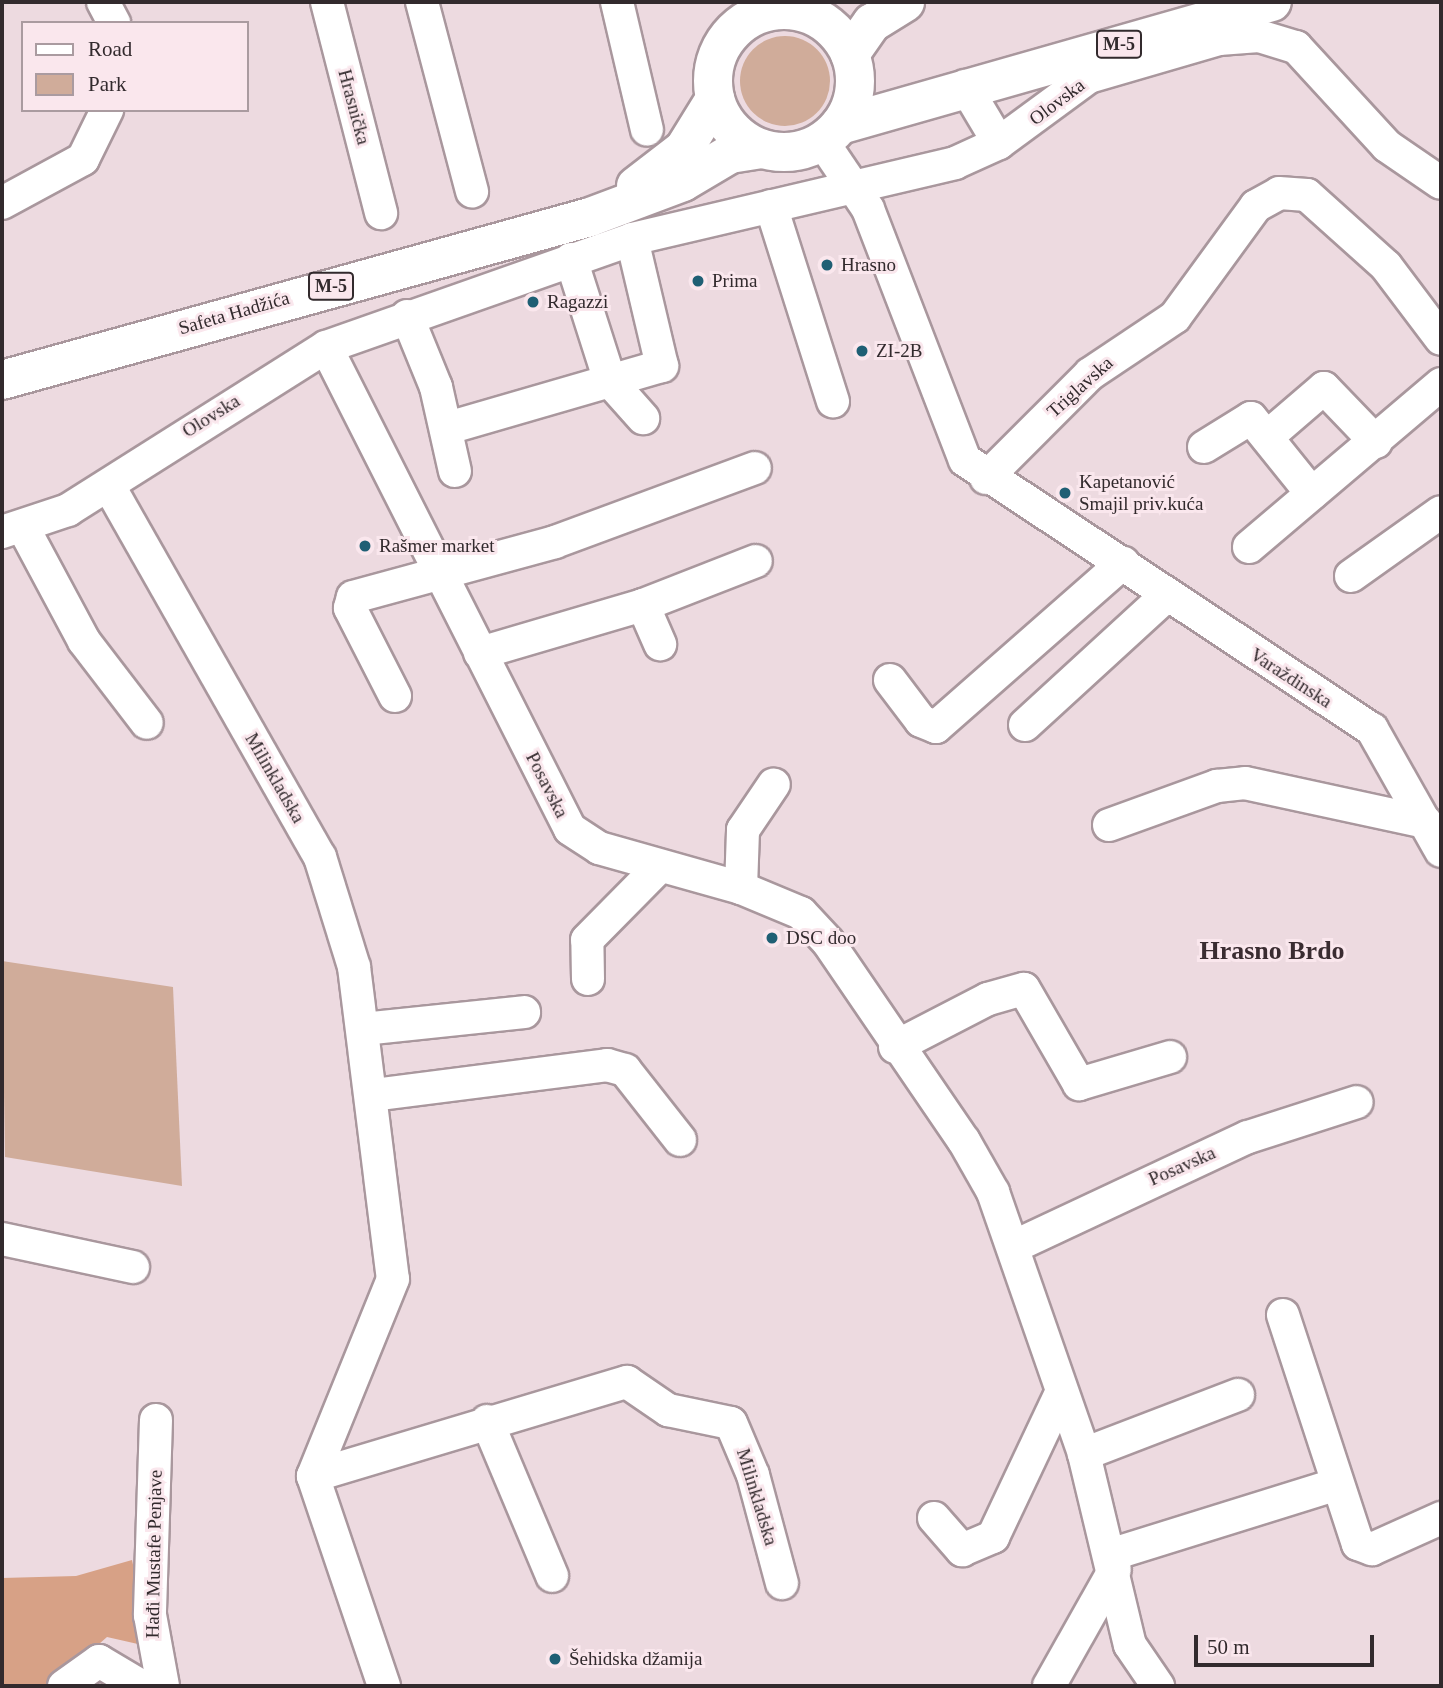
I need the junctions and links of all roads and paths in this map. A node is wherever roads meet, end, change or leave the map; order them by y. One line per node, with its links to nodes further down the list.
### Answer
1 (103, 2): 10 (street)
2 (327, 2): 24 (street, Hrasnička)
3 (422, 2): 21 (street)
4 (617, 2): 15 (street)
5 (846, 2): 8 (main road)
6 (905, 2): 11 (main road)
7 (1272, 2): 12 (main road, M-5)
8 (789, 8): 9 (main road); 11 (main road)
9 (725, 20): 13 (main road)
10 (113, 21)
11 (853, 65): 12 (main road, M-5); 16 (main road)
12 (965, 86): 16 (main road, M-5); 17 (street)
13 (715, 99): 18 (main road); 25 (main road, Safeta Hadžića / M-5)
14 (106, 112): 22 (street)
15 (647, 130)
16 (831, 133): 18 (main road, M-5); 20 (street)
17 (999, 143): 19 (street, Olovska); 20 (street, Olovska)
18 (762, 149): 25 (main road, Safeta Hadžića / M-5)
19 (1440, 185)
20 (857, 188): 23 (street, Olovska); 42 (street)
21 (472, 191)
22 (2, 203)
23 (771, 206): 26 (street, Olovska); 34 (street)
24 (381, 213)
25 (590, 218): 31 (main road, Safeta Hadžića / M-5)
26 (632, 239): 27 (street, Olovska); 32 (street)
27 (571, 259): 28 (street, Olovska); 32 (street)
28 (407, 316): 30 (street, Olovska); 36 (street)
29 (1441, 339): 42 (street, Triglavska)
30 (326, 347): 43 (street, Olovska); 50 (street, Posavska)
31 (2, 380)
32 (610, 381): 35 (street); 36 (street)
33 (1441, 384): 38 (street)
34 (832, 401)
35 (643, 418)
36 (448, 428): 41 (street)
37 (1267, 437): 38 (street); 39 (street); 44 (street)
38 (1376, 442): 44 (street)
39 (1204, 447)
40 (755, 468): 50 (street)
41 (455, 471)
42 (986, 478): 49 (street, Varaždinska)
43 (109, 486): 46 (street, Olovska); 68 (street, Milinkladska)
44 (1312, 494): 47 (street)
45 (1441, 512): 51 (street)
46 (13, 530): 58 (street, Olovska)
47 (1249, 547)
48 (756, 561): 53 (street)
49 (1123, 563): 52 (street, Varaždinska); 56 (street)
50 (438, 569): 55 (street, Posavska); 57 (street)
51 (1351, 576)
52 (1167, 595): 59 (street); 61 (street, Varaždinska)
53 (643, 605): 54 (street); 55 (street)
54 (660, 644)
55 (480, 653): 64 (street, Posavska)
56 (890, 680)
57 (396, 696)
58 (147, 723)
59 (1025, 725)
60 (774, 784): 65 (street)
61 (1426, 822): 62 (street); 63 (street, Varaždinska)
62 (1109, 825)
63 (1441, 851)
64 (659, 867): 65 (street, Posavska); 66 (street)
65 (741, 888): 69 (street, Posavska)
66 (587, 979)
67 (524, 1013): 68 (street)
68 (363, 1029): 71 (street, Milinkladska)
69 (895, 1047): 70 (street); 75 (street, Posavska)
70 (1170, 1057)
71 (373, 1095): 73 (street); 83 (street, Milinkladska)
72 (1357, 1102): 75 (street, Posavska)
73 (680, 1140)
74 (2, 1239): 76 (street)
75 (1013, 1247): 78 (street, Posavska)
76 (133, 1267)
77 (1283, 1315): 84 (street)
78 (1062, 1391): 82 (street, Posavska); 85 (street)
79 (1238, 1395): 82 (street)
80 (156, 1420): 92 (street, Hađi Mustafe Penjave)
81 (487, 1421): 83 (street, Milinkladska); 88 (street); 89 (street, Milinkladska)
82 (1084, 1454): 87 (street, Posavska)
83 (313, 1476): 93 (street)
84 (1335, 1485): 86 (street); 87 (street)
85 (934, 1518)
86 (1441, 1518)
87 (1114, 1562): 94 (street); 95 (street, Posavska)
88 (552, 1576)
89 (782, 1583)
90 (64, 1686): 91 (street)
91 (141, 1686)
92 (163, 1686)
93 (384, 1686)
94 (1049, 1686)
95 (1158, 1686)

